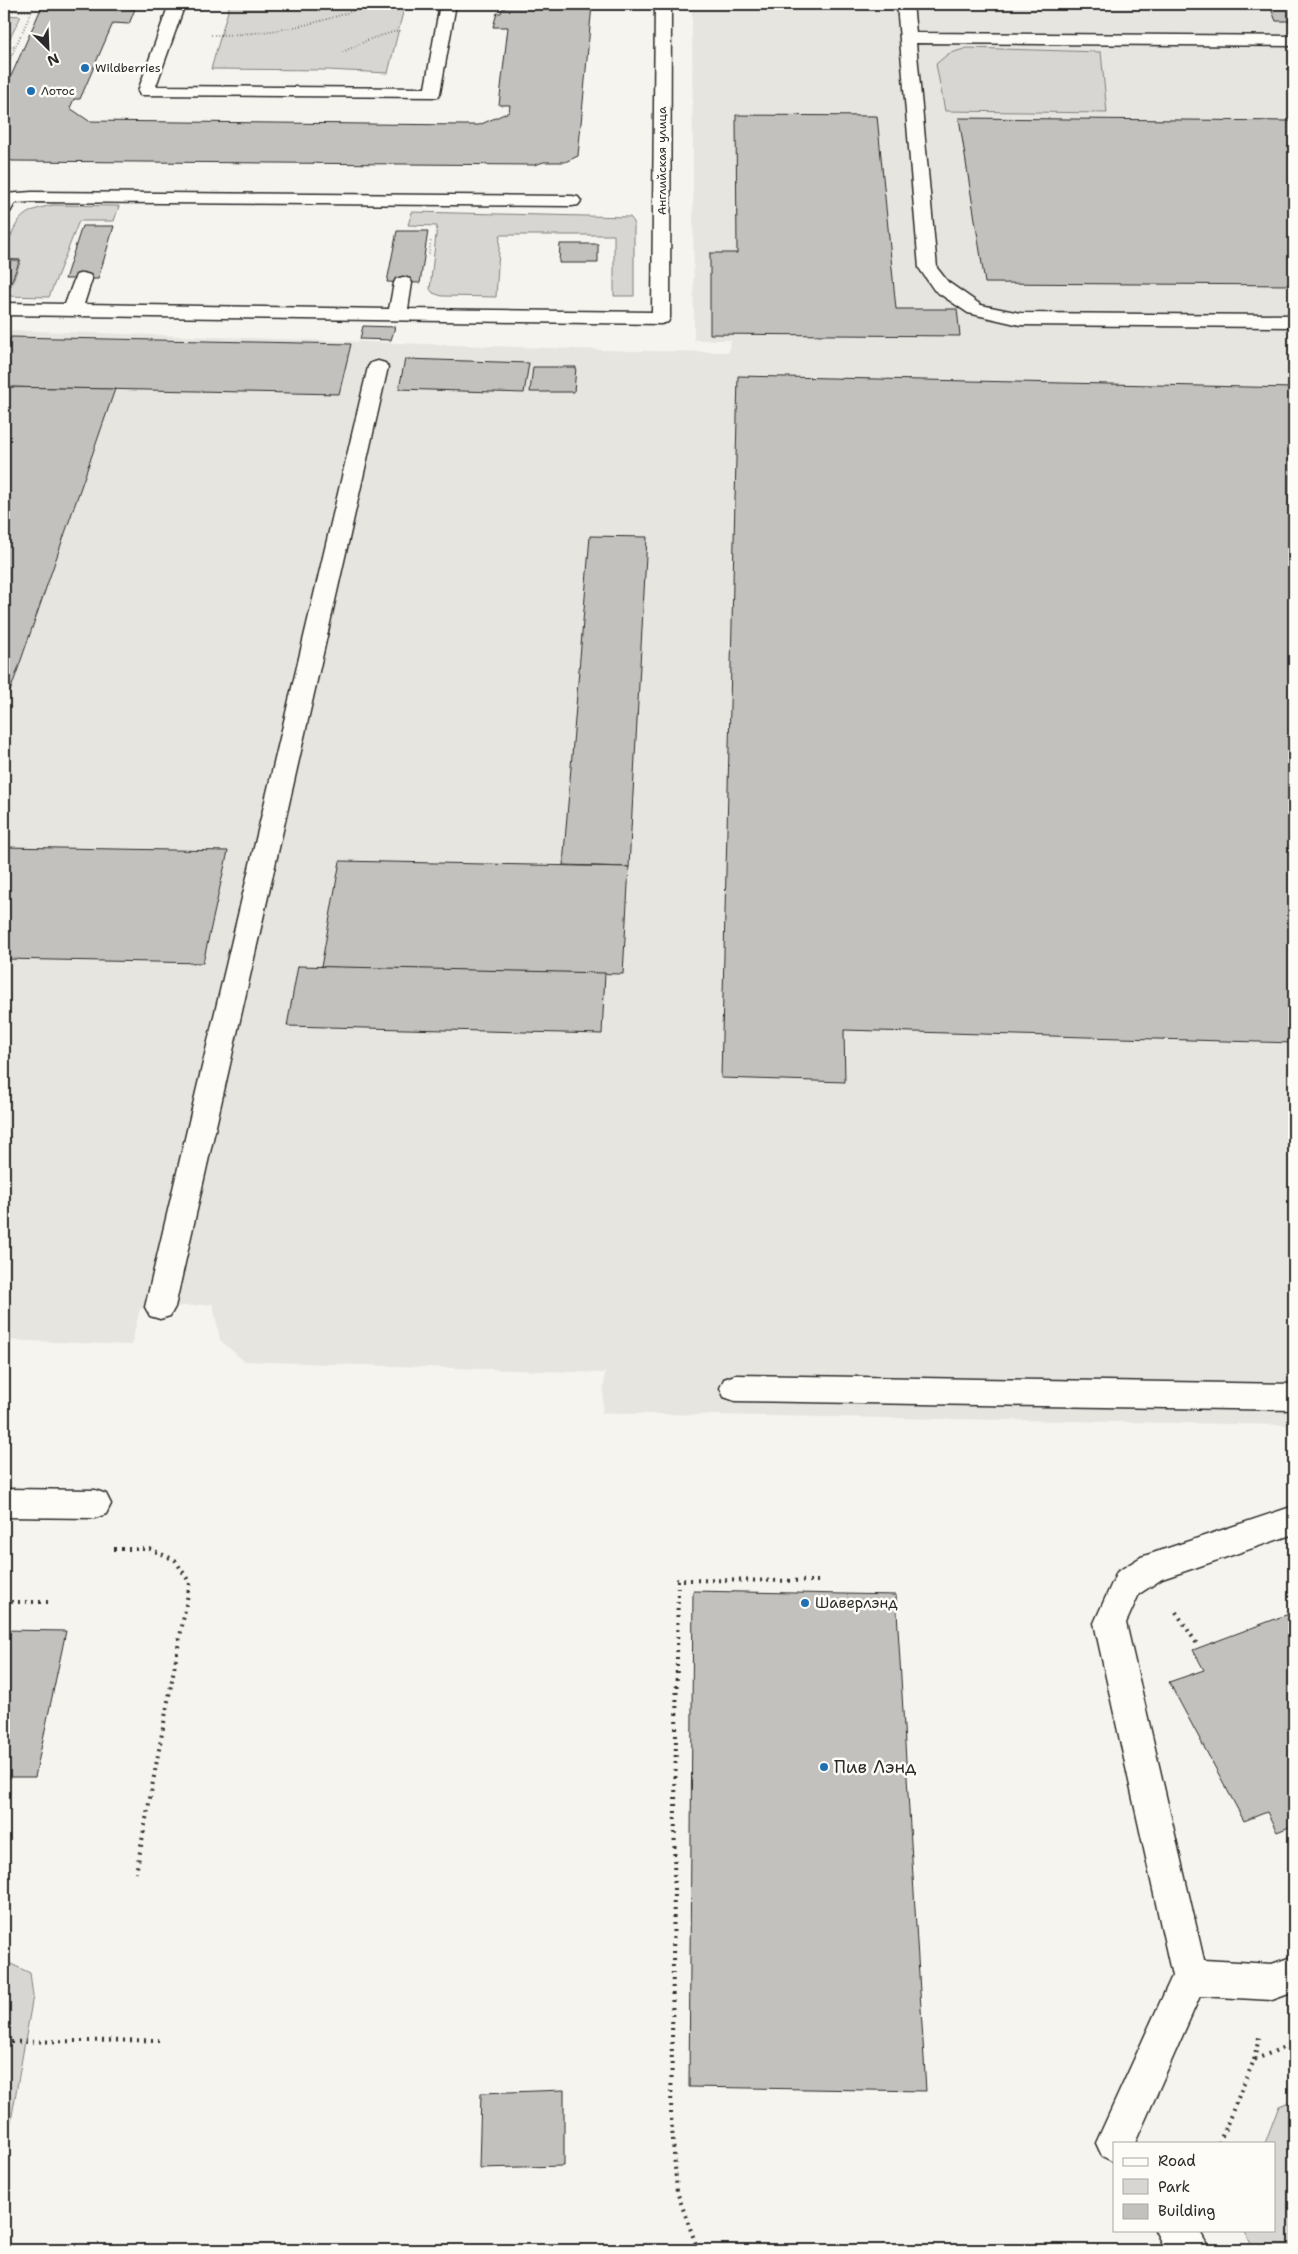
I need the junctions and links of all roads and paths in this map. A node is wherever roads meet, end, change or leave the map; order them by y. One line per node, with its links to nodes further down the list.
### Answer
1 (35, 4): 8 (path)
2 (177, 4): 10 (street)
3 (371, 4): 10 (path)
4 (448, 4): 9 (street)
5 (662, 4): 23 (street, Английская улица)
6 (905, 4): 11 (street)
7 (4, 11): 8 (path)
8 (32, 11): 14 (path)
9 (444, 29): 16 (path); 16 (street)
10 (166, 35): 16 (street)
11 (910, 38): 12 (street); 24 (street)
12 (1294, 41)
13 (4, 47): 14 (path)
14 (16, 47): 15 (path)
15 (4, 72)
16 (330, 92)
17 (572, 201): 18 (street)
18 (4, 208)
19 (84, 279): 22 (street)
20 (403, 283): 23 (street)
21 (4, 309): 22 (street)
22 (74, 310): 23 (street)
23 (398, 314)
24 (1294, 321)
25 (378, 367): 26 (street)
26 (160, 1307)
27 (735, 1388): 28 (street)
28 (1294, 1397)
29 (4, 1503): 30 (street)
30 (95, 1504)
31 (1294, 1520): 40 (street)
32 (112, 1549): 38 (path)
33 (822, 1581): 48 (path)
34 (4, 1602): 35 (path)
35 (53, 1602)
36 (1172, 1607): 37 (path)
37 (1199, 1647)
38 (136, 1873)
39 (1294, 1974): 40 (street)
40 (1190, 1977): 45 (street)
41 (159, 2040): 42 (path)
42 (4, 2042)
43 (1292, 2044): 44 (path); 46 (path)
44 (1294, 2055)
45 (1114, 2142)
46 (1219, 2142)
47 (1176, 2232): 49 (street)
48 (698, 2250)
49 (1190, 2250)

